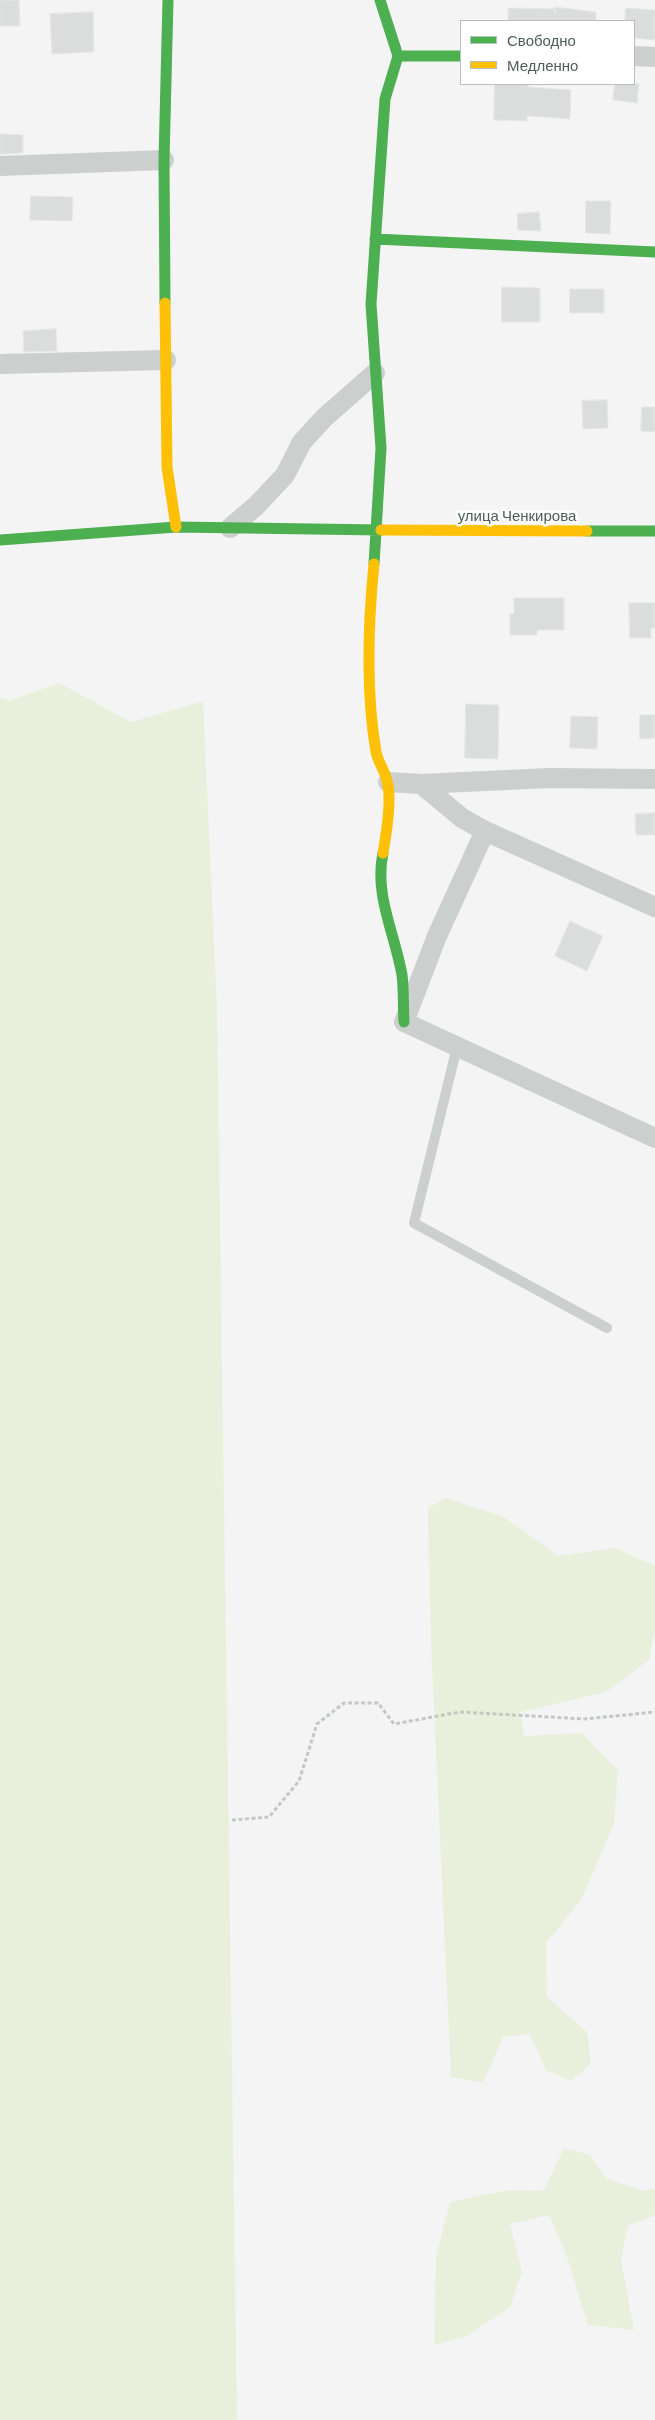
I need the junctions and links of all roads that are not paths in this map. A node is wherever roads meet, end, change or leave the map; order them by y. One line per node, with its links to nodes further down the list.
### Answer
1 (168, 0): 7 (street)
2 (380, 0): 3 (street)
3 (398, 56): 4 (street); 9 (street)
4 (460, 56)
5 (635, 56): 6 (street)
6 (655, 56)
7 (164, 160): 8 (street); 11 (street)
8 (0, 166)
9 (376, 239): 10 (street); 13 (street)
10 (655, 252)
11 (166, 360): 12 (street); 14 (street)
12 (0, 364)
13 (376, 373): 15 (street); 16 (street)
14 (176, 527): 15 (street, улица Ченкирова); 18 (street, улица Ченкирова)
15 (230, 528): 16 (street, улица Ченкирова)
16 (378, 530): 17 (street, улица Ченкирова); 20 (street)
17 (655, 531)
18 (0, 540)
19 (655, 779): 21 (street)
20 (388, 782): 21 (street); 24 (street)
21 (421, 784): 22 (street)
22 (485, 831): 23 (street); 24 (street)
23 (655, 907)
24 (404, 1022): 25 (street)
25 (458, 1047): 26 (street); 27 (lane)
26 (655, 1138)
27 (607, 1328)

